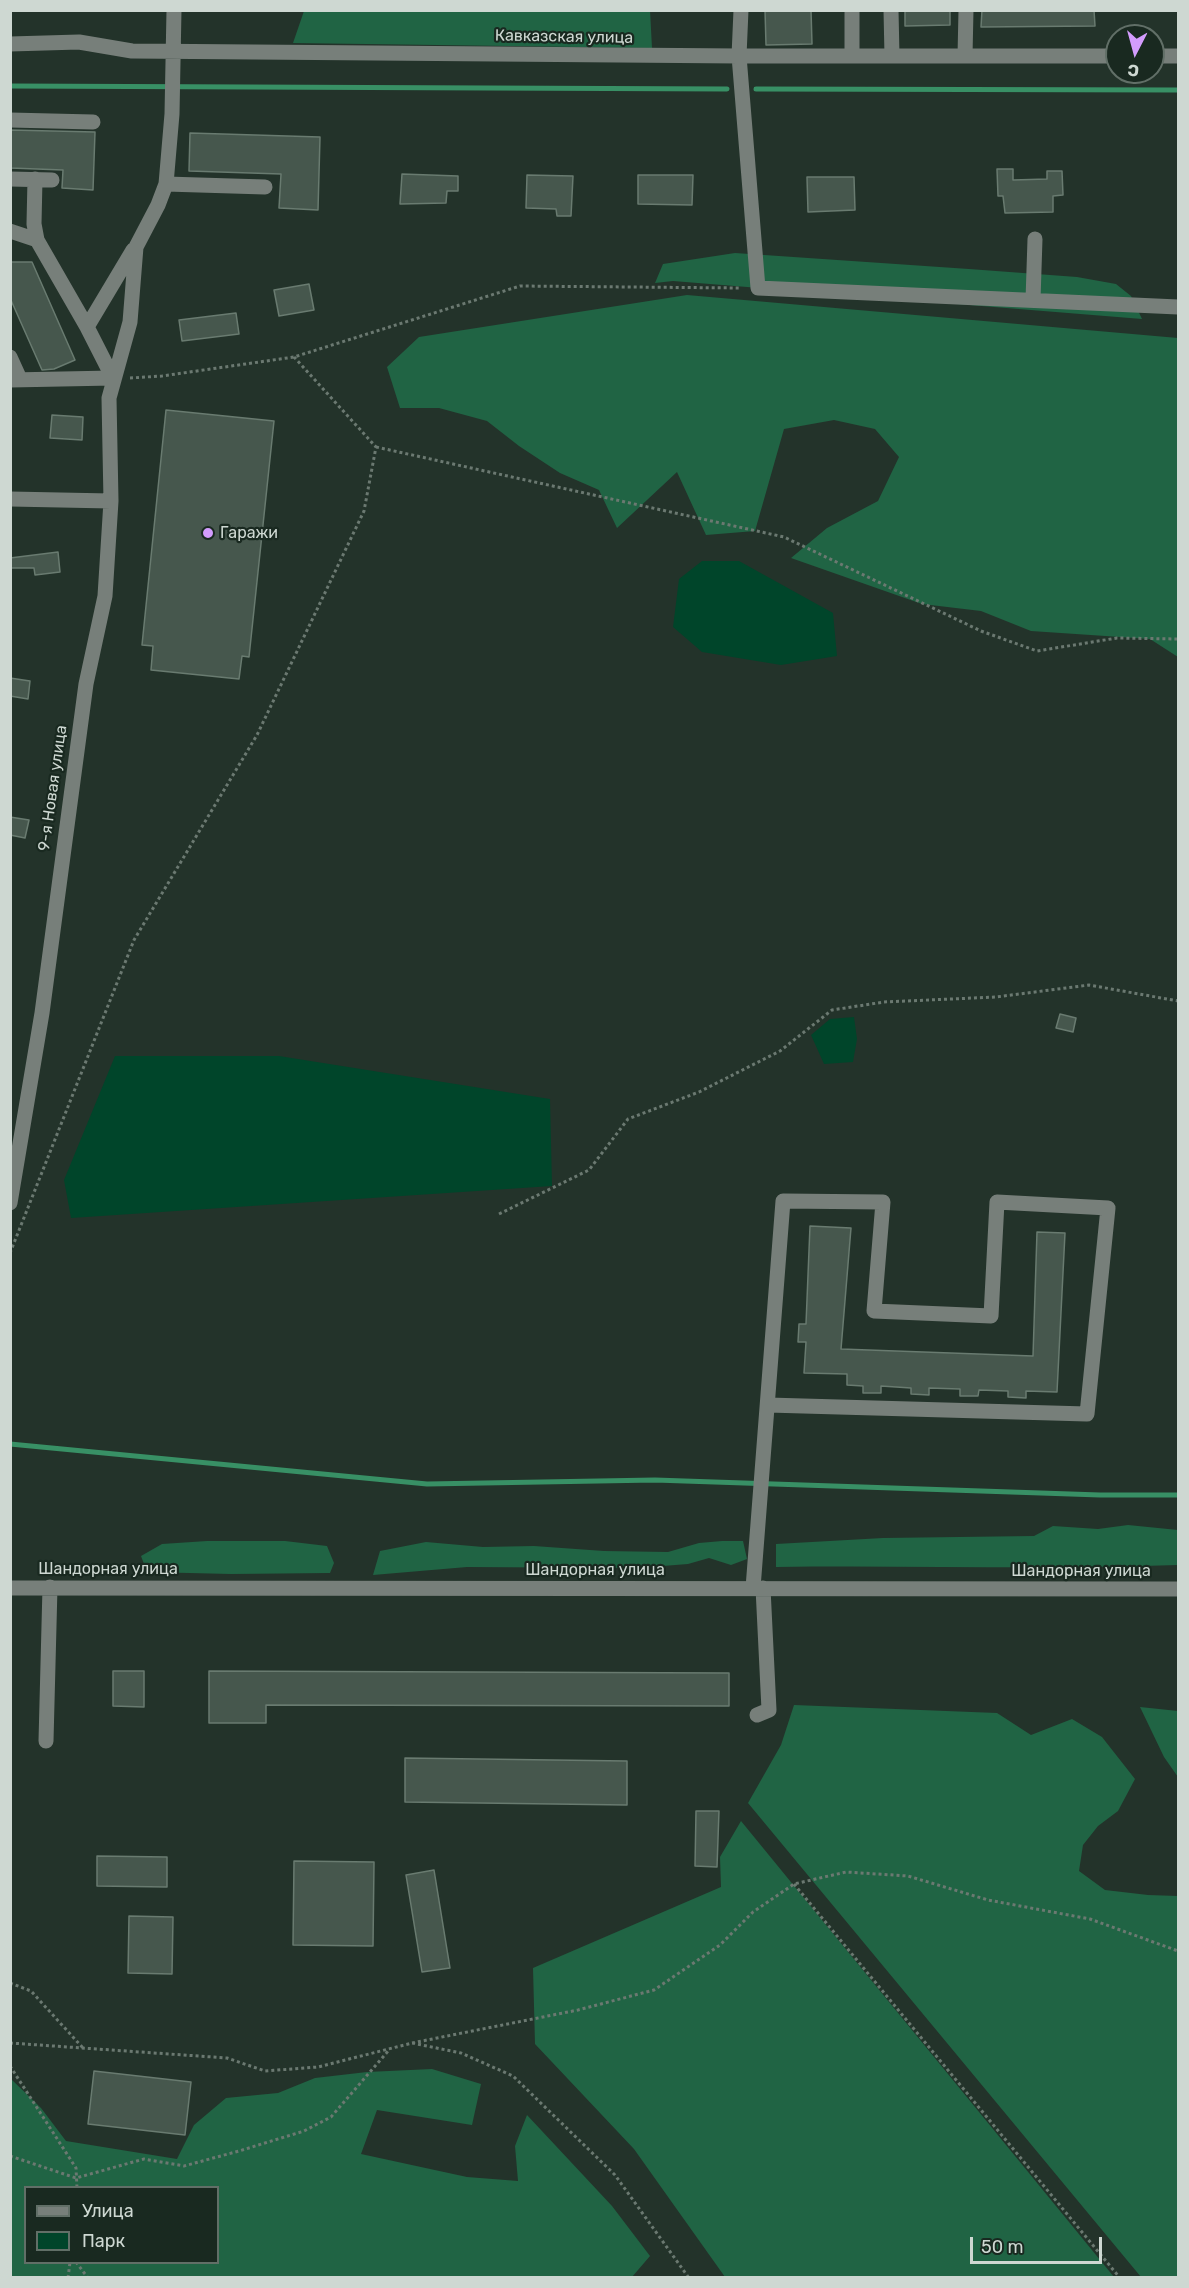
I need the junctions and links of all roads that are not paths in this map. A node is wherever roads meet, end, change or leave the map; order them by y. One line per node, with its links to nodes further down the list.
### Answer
1 (174, 10): 12 (street)
2 (741, 10): 7 (street)
3 (852, 10): 8 (street)
4 (891, 10): 9 (street)
5 (966, 10): 10 (street)
6 (10, 44): 12 (street, Кавказская улица)
7 (739, 56): 8 (street, Кавказская улица); 12 (street, Кавказская улица); 24 (street)
8 (852, 56): 9 (street, Кавказская улица)
9 (892, 56): 10 (street, Кавказская улица)
10 (965, 56): 11 (street, Кавказская улица)
11 (1105, 56)
12 (173, 57): 18 (street)
13 (10, 120): 14 (street)
14 (93, 122)
15 (10, 178): 16 (street)
16 (35, 179): 17 (street); 22 (street)
17 (52, 180)
18 (166, 184): 19 (street); 23 (street)
19 (265, 187)
20 (10, 231): 22 (street)
21 (1035, 239): 24 (street)
22 (37, 240): 26 (street)
23 (136, 247): 26 (street); 28 (street, 9-я Новая улица)
24 (1033, 300): 25 (street)
25 (1179, 307)
26 (87, 327): 28 (street)
27 (10, 357): 29 (street)
28 (113, 378): 29 (street); 31 (street, 9-я Новая улица)
29 (16, 379)
30 (10, 499): 31 (street)
31 (111, 501): 32 (street, 9-я Новая улица)
32 (10, 1203)
33 (768, 1405): 33 (street); 36 (street)
34 (50, 1587): 35 (street, Шандорная улица); 36 (street, Шандорная улица); 39 (street)
35 (10, 1588)
36 (758, 1588): 37 (street, Шандорная улица); 38 (street)
37 (1179, 1589)
38 (757, 1715)
39 (46, 1741)

